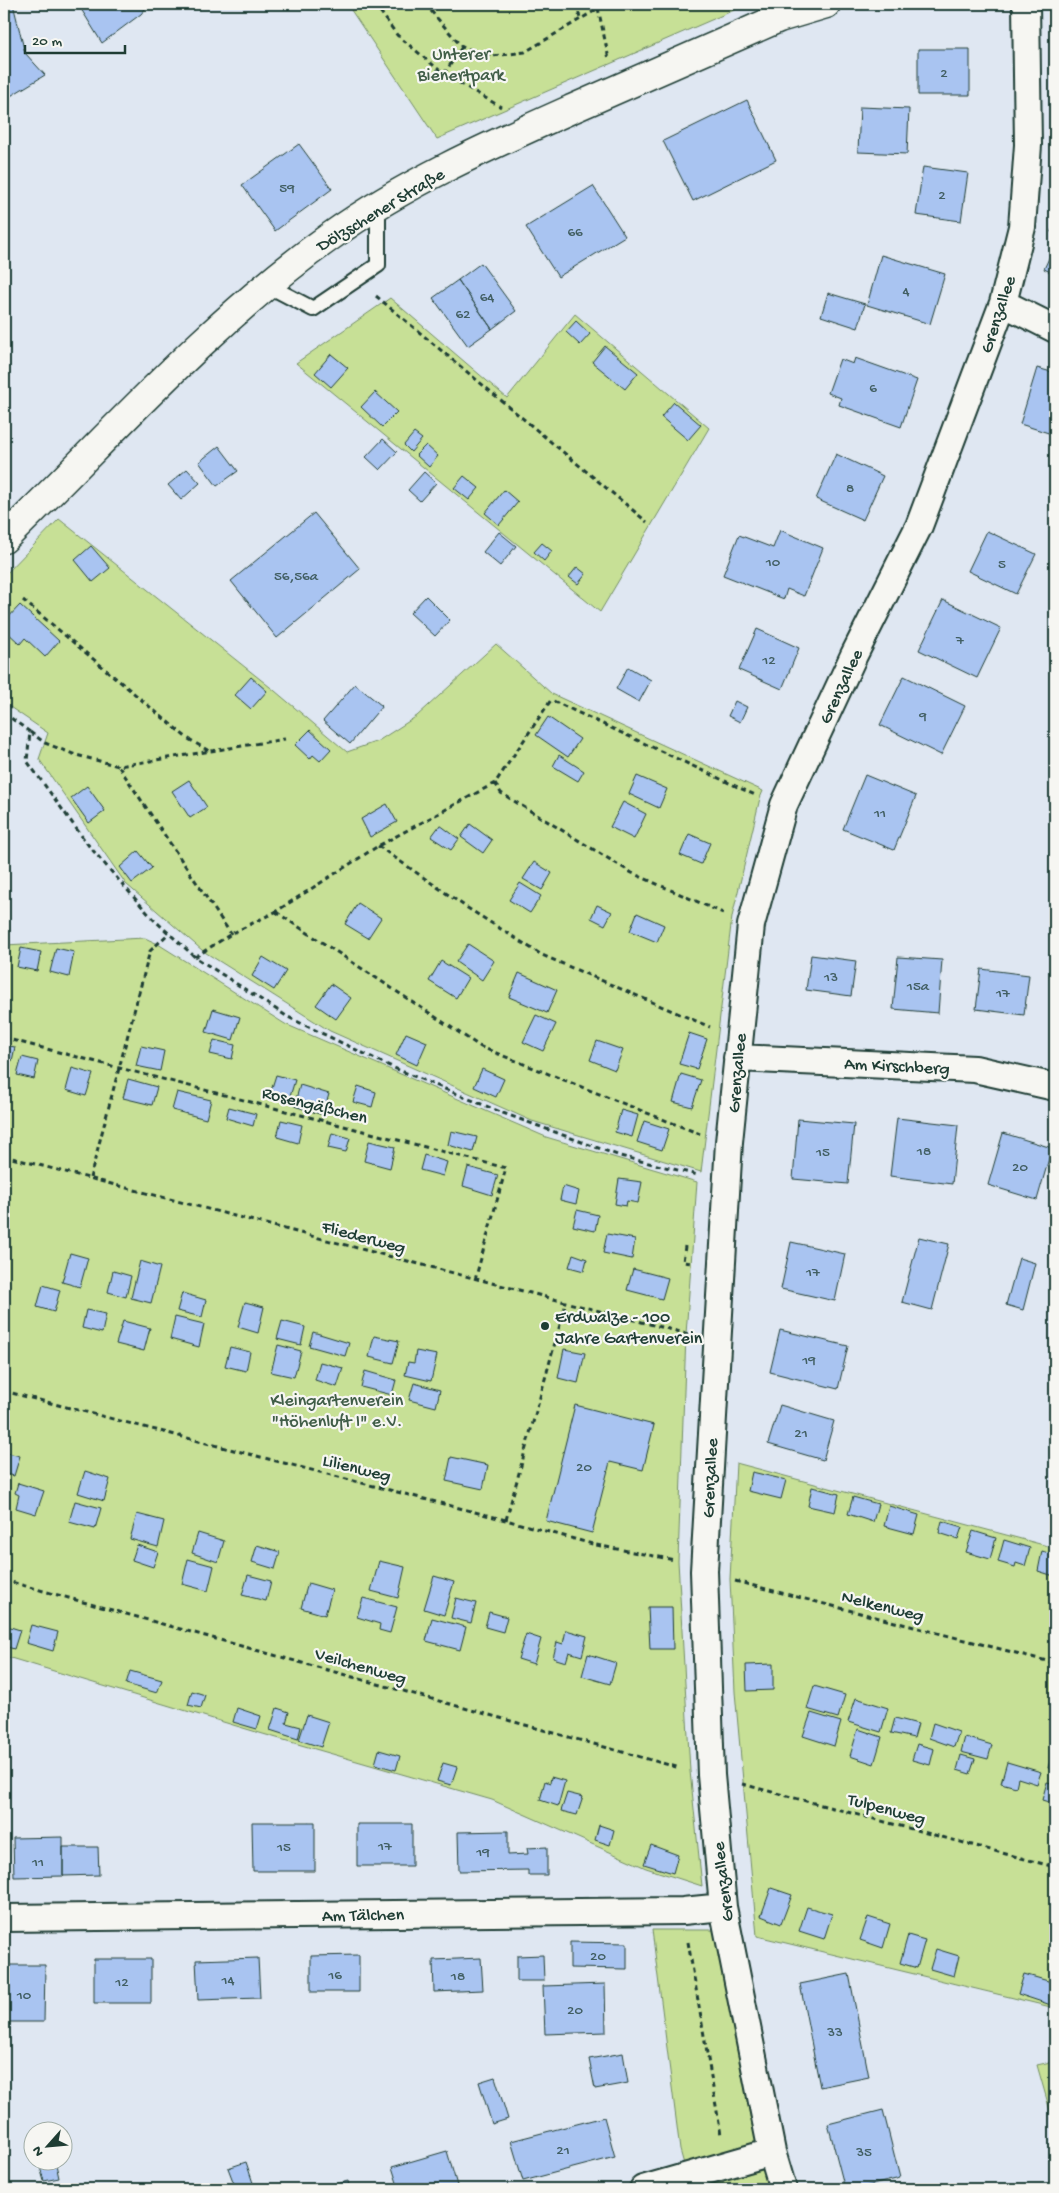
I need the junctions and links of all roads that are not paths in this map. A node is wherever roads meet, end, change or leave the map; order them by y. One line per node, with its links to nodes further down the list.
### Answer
1 (826, 4): 3 (street, Dölzschener Straße)
2 (1026, 4): 5 (street, Grenzallee)
3 (378, 205): 4 (street, Dölzschener Straße); 4 (lane)
4 (267, 284): 7 (street, Dölzschener Straße)
5 (1003, 303): 6 (street); 8 (street, Grenzallee)
6 (1055, 329)
7 (4, 539)
8 (738, 1045): 9 (street, Am Kirschberg); 10 (street, Grenzallee)
9 (1055, 1087)
10 (723, 1907): 11 (street, Am Tälchen); 12 (street, Grenzallee)
11 (4, 1918)
12 (772, 2152): 13 (street); 14 (street, Grenzallee)
13 (643, 2189)
14 (783, 2189)

